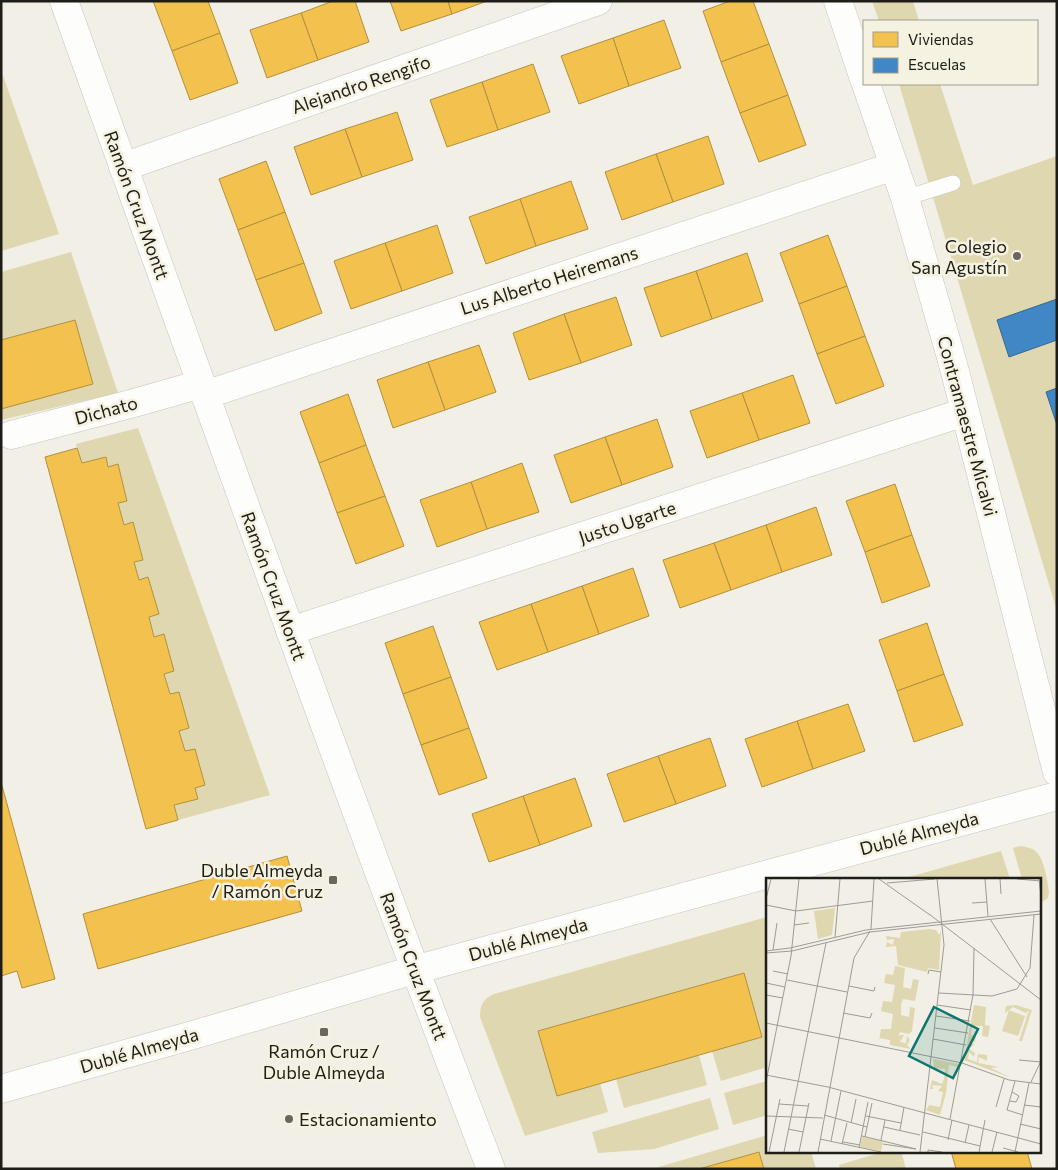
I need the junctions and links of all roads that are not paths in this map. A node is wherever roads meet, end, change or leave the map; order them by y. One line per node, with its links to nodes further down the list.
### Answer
1 (64, 1): 7 (street, Ramón Cruz Montt)
2 (598, 1): 7 (street, Alejandro Rengifo)
3 (838, 1): 4 (street)
4 (863, 76)
5 (866, 85): 6 (street, Contramaestre Micalvi)
6 (894, 166): 9 (street, Contramaestre Micalvi); 10 (street, Lus Alberto Heiremans)
7 (123, 167): 10 (street, Ramón Cruz Montt)
8 (953, 183): 9 (lane)
9 (905, 198): 11 (street, Contramaestre Micalvi)
10 (203, 389): 12 (street, Dichato); 13 (street, Ramón Cruz Montt)
11 (965, 412): 13 (street, Justo Ugarte); 14 (street, Contramaestre Micalvi)
12 (10, 436)
13 (290, 631): 16 (street, Ramón Cruz Montt)
14 (1057, 772)
15 (1057, 796): 16 (street, Dublé Almeyda)
16 (414, 970): 17 (street, Dublé Almeyda); 18 (street, Ramón Cruz Montt)
17 (1, 1089)
18 (491, 1169)

